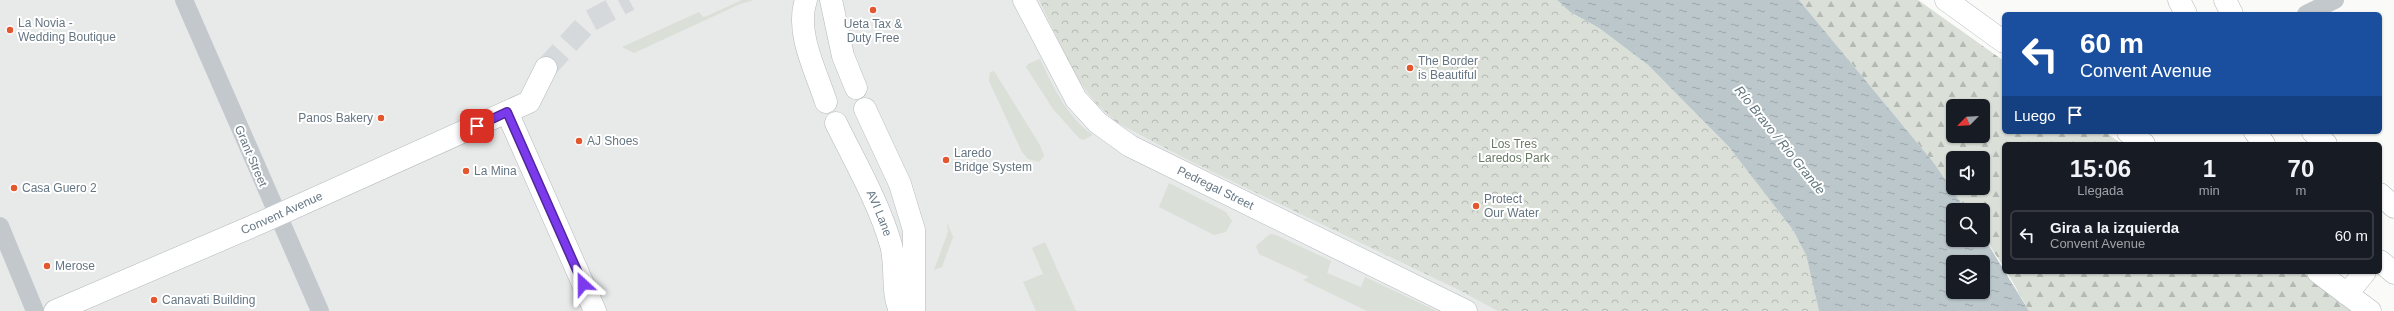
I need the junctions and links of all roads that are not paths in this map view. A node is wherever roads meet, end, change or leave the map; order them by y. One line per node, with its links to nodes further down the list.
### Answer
1 (184, 0): 25 (street, Grant Street)
2 (806, 0): 15 (main road)
3 (831, 0): 14 (main road)
4 (1024, 0): 38 (main road, Pedregal Street)
5 (1946, 0): 12 (main road)
6 (2179, 0): 9 (main road)
7 (2225, 0): 10 (main road)
8 (2335, 0): 11 (street)
9 (2185, 12)
10 (2231, 12)
11 (2310, 12)
12 (2002, 41)
13 (546, 68): 17 (main road, Convent Avenue)
14 (856, 88)
15 (826, 102)
16 (865, 109): 37 (main road)
17 (507, 112): 25 (main road, Convent Avenue); 35 (main road)
18 (836, 123): 36 (main road, AVI Lane)
19 (2131, 134): 21 (main road)
20 (2315, 134): 22 (main road)
21 (2141, 142)
22 (2324, 142)
23 (2382, 196): 24 (main road)
24 (2394, 207)
25 (276, 215): 33 (main road, Convent Avenue); 34 (street, Grant Street)
26 (0, 226): 32 (street)
27 (2382, 263): 28 (main road)
28 (2394, 273)
29 (2321, 274): 31 (main road)
30 (2363, 274): 31 (main road)
31 (2347, 294): 39 (main road)
32 (35, 311)
33 (55, 311)
34 (320, 311)
35 (595, 311)
36 (900, 311)
37 (914, 311)
38 (1466, 311)
39 (2370, 311)

